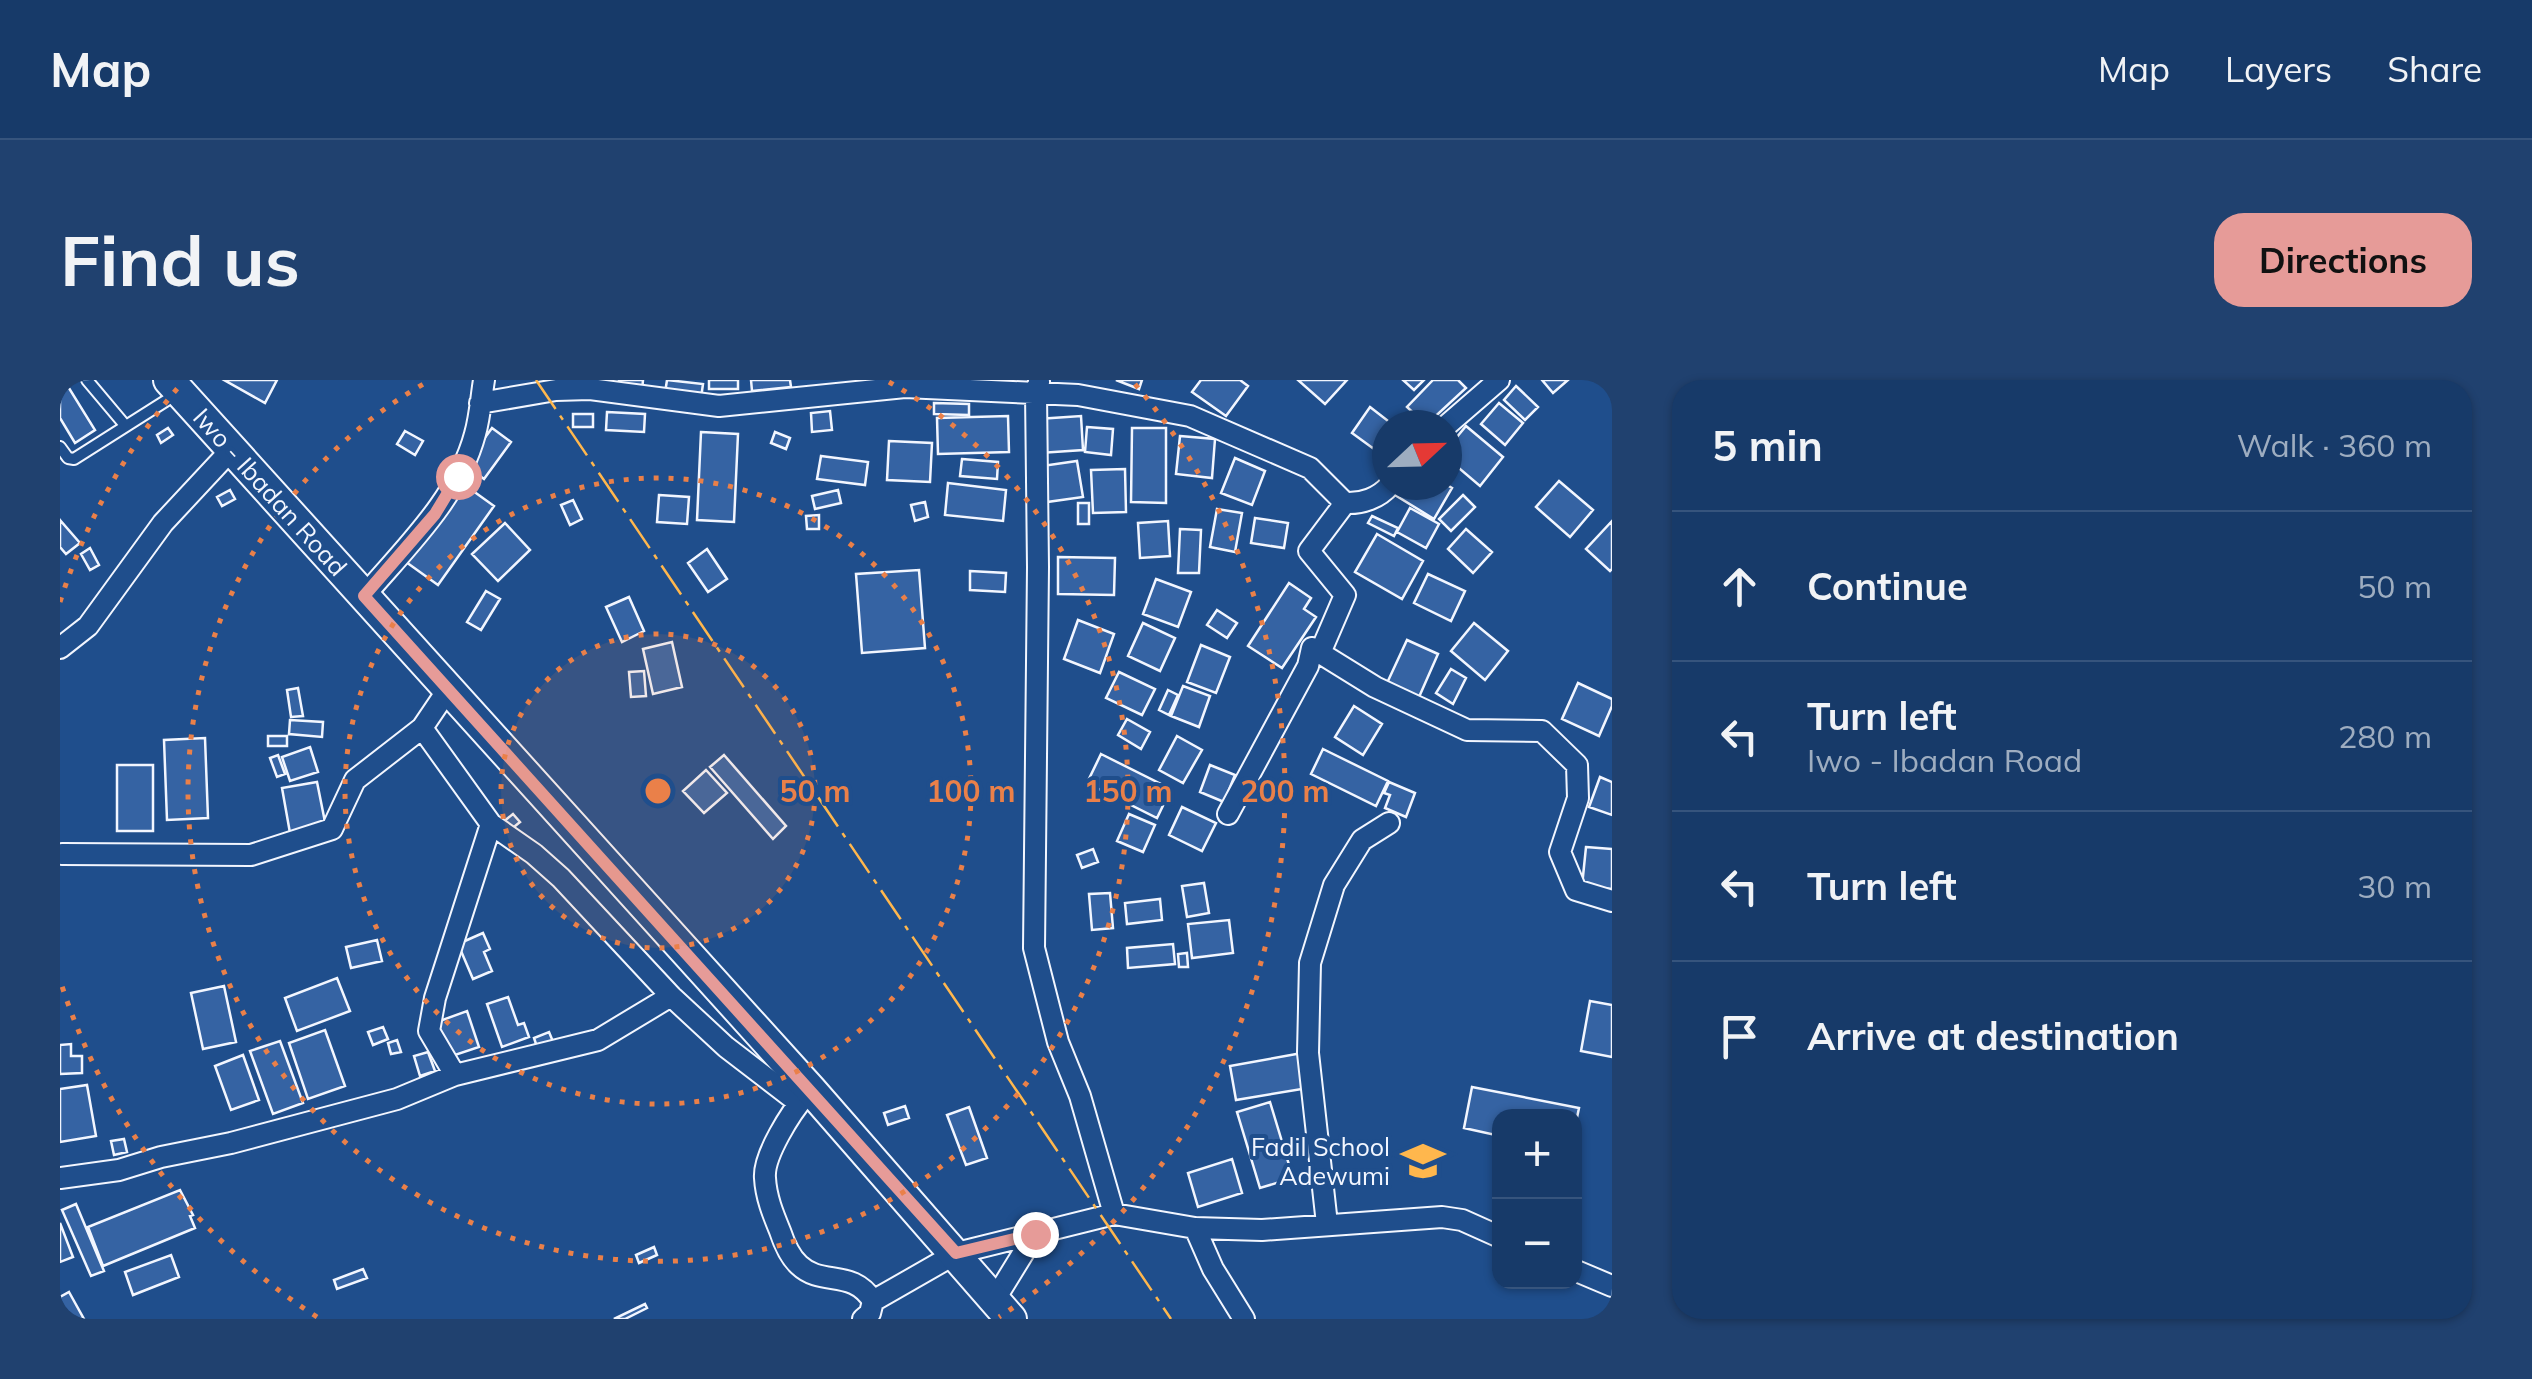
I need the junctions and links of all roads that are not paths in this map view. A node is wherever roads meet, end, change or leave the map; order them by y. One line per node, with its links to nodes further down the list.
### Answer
1 (88, 380): 8 (lane)
2 (484, 380): 6 (street)
3 (1499, 380): 7 (street)
4 (174, 386): 8 (lane); 10 (main road, Iwo - Ibadan Road)
5 (1038, 386): 6 (street); 12 (street); 27 (street)
6 (480, 403): 13 (street)
7 (1462, 411)
8 (124, 424): 9 (lane)
9 (60, 447)
10 (232, 449): 13 (main road, Iwo - Ibadan Road); 14 (street)
11 (1372, 497): 12 (street)
12 (1346, 503): 15 (street)
13 (364, 596): 16 (main road, Iwo - Ibadan Road)
14 (60, 648)
15 (1312, 648): 18 (street); 22 (street)
16 (447, 691): 17 (street); 25 (main road, Iwo - Ibadan Road)
17 (422, 728): 20 (street); 21 (street)
18 (1228, 814)
19 (1389, 823): 28 (street)
20 (490, 824): 23 (street); 24 (street)
21 (62, 854)
22 (1612, 901)
23 (671, 996): 24 (street); 25 (street)
24 (455, 1074): 26 (street)
25 (805, 1097): 32 (main road, Iwo - Ibadan Road); 36 (street)
26 (60, 1178)
27 (1114, 1214): 29 (street); 31 (street)
28 (1327, 1224): 29 (street); 30 (street)
29 (1195, 1228): 37 (street)
30 (1492, 1233)
31 (1035, 1234): 32 (street); 35 (street)
32 (956, 1253): 35 (main road, Iwo - Ibadan Road); 36 (street)
33 (1582, 1273): 34 (street)
34 (1612, 1286)
35 (1003, 1309)
36 (868, 1310)
37 (1244, 1319)

